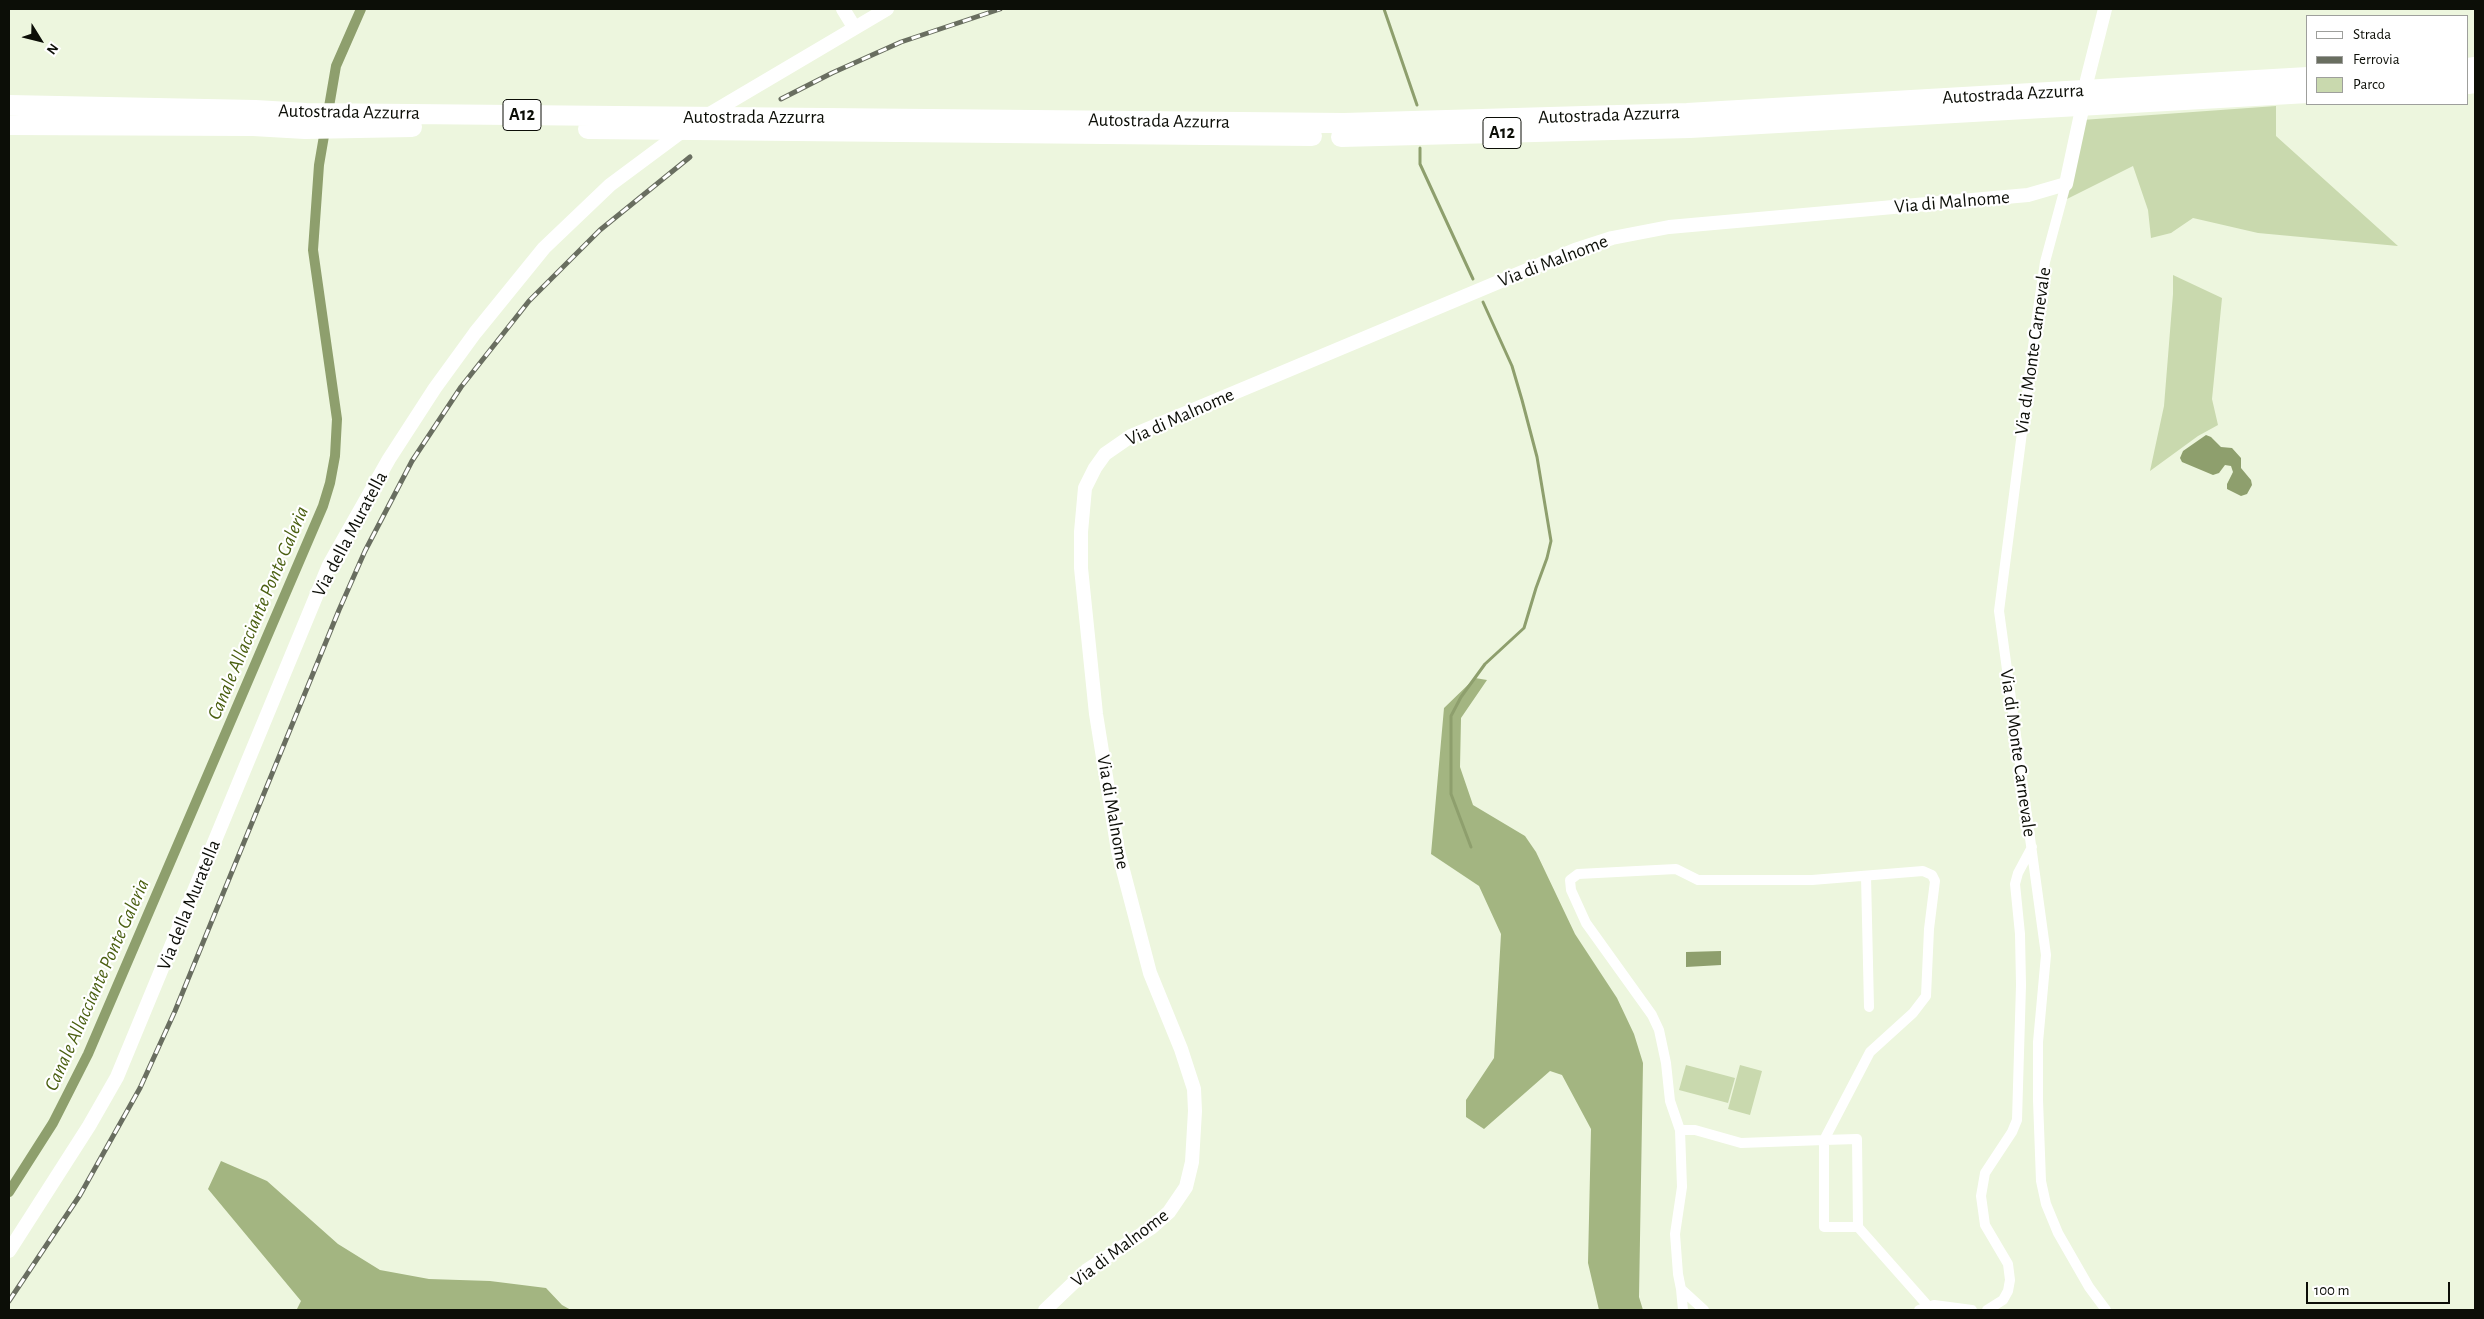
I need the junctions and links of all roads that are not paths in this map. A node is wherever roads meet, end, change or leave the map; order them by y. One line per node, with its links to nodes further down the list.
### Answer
1 (843, 9): 4 (street)
2 (887, 9): 4 (street, Via della Muratella)
3 (2105, 9): 6 (street)
4 (854, 28): 21 (street, Via della Muratella)
5 (2306, 77): 12 (highway, Autostrada Azzurra / A12)
6 (2087, 80)
7 (2306, 93): 12 (highway, Autostrada Azzurra / A12)
8 (9, 105): 10 (highway, Autostrada Azzurra / A12)
9 (2081, 114): 14 (street)
10 (306, 121): 11 (highway, Autostrada Azzurra / A12); 13 (highway, Autostrada Azzurra / A12)
11 (347, 121): 12 (highway, Autostrada Azzurra / A12); 12 (highway, Autostrada Azzurra / A12)
12 (696, 124)
13 (9, 125)
14 (2066, 184): 15 (street, Via di Monte Carnevale); 24 (street, Via di Malnome)
15 (2032, 847): 28 (street); 29 (street, Via di Monte Carnevale)
16 (1866, 876): 17 (street); 18 (street); 19 (street)
17 (1869, 1007)
18 (1680, 1130): 19 (street); 22 (street)
19 (1824, 1140): 20 (street); 20 (street)
20 (1858, 1226): 23 (street)
21 (9, 1251)
22 (1681, 1289): 25 (street); 26 (street)
23 (1923, 1308): 27 (street)
24 (1045, 1310)
25 (1683, 1310)
26 (1704, 1310)
27 (1972, 1310)
28 (1987, 1310)
29 (2106, 1310)

